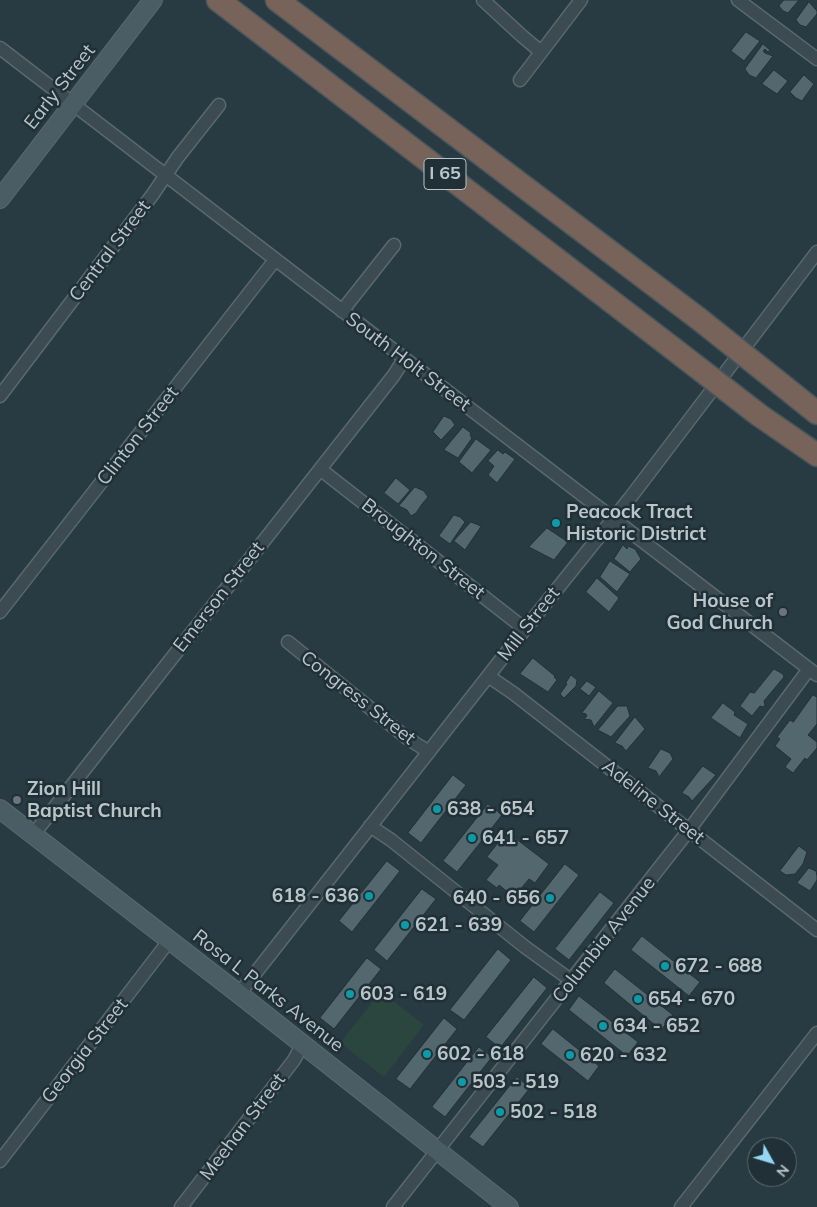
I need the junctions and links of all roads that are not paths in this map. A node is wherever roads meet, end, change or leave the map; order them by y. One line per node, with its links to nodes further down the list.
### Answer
1 (153, 0): 11 (street, Early Street)
2 (218, 0): 22 (highway, I 65, bridge)
3 (277, 0): 21 (highway, I 65, bridge)
4 (484, 0): 8 (street)
5 (581, 0): 8 (street)
6 (738, 0): 9 (street)
7 (0, 48): 11 (street, South Holt Street)
8 (542, 52): 10 (street)
9 (817, 60)
10 (520, 80)
11 (73, 105): 13 (street, South Holt Street); 14 (street, Early Street)
12 (219, 105): 13 (street, Central Street)
13 (166, 176): 17 (street, South Holt Street); 20 (street, Central Street)
14 (0, 199)
15 (394, 245): 18 (street)
16 (817, 252): 24 (street, Mill Street)
17 (275, 260): 18 (street, South Holt Street); 25 (street, Clinton Street)
18 (342, 311): 19 (street, South Holt Street)
19 (404, 359): 23 (street, Emerson Street); 24 (street, South Holt Street)
20 (0, 396)
21 (817, 413)
22 (817, 455)
23 (320, 469): 26 (street, Broughton Street); 34 (street, Emerson Street)
24 (614, 518): 26 (street, Mill Street); 28 (street, South Holt Street)
25 (0, 612)
26 (525, 629): 29 (street, Mill Street)
27 (288, 642): 30 (street, Congress Street)
28 (813, 672): 33 (street, Columbia Avenue)
29 (488, 676): 30 (street, Mill Street); 33 (street, Adeline Street)
30 (429, 752): 32 (street, Mill Street)
31 (0, 809): 34 (street, Rosa L Parks Avenue)
32 (370, 826): 37 (street); 38 (street, Mill Street)
33 (689, 830): 35 (street, Adeline Street); 37 (street, Columbia Avenue)
34 (34, 835): 36 (street, Rosa L Parks Avenue)
35 (817, 930)
36 (169, 941): 38 (street, Rosa L Parks Avenue); 42 (street, Georgia Street)
37 (572, 981): 41 (street, Columbia Avenue)
38 (239, 994): 40 (street, Rosa L Parks Avenue)
39 (817, 1033): 46 (street)
40 (302, 1045): 41 (street, Rosa L Parks Avenue); 43 (street, Meehan Street)
41 (437, 1151): 44 (street, Columbia Avenue); 45 (street, Rosa L Parks Avenue)
42 (0, 1161)
43 (181, 1207)
44 (393, 1207)
45 (508, 1207)
46 (680, 1207)

